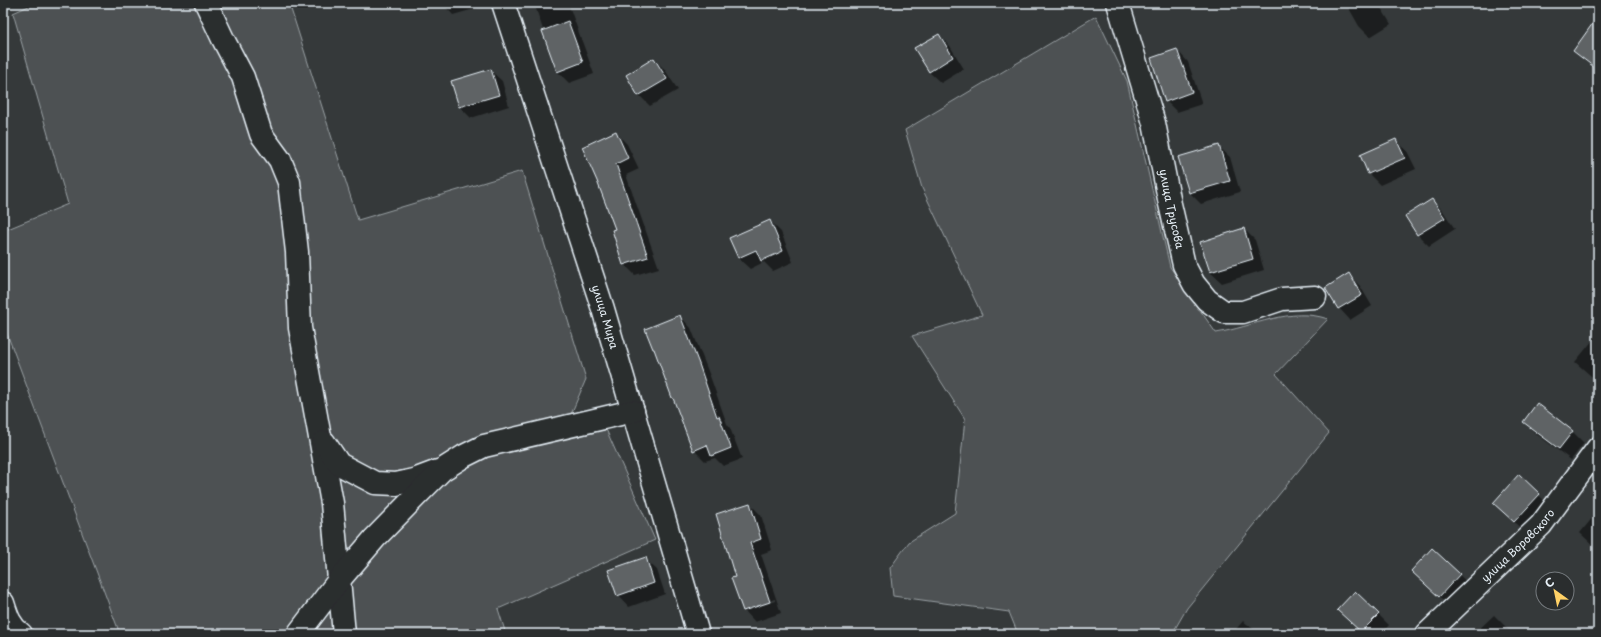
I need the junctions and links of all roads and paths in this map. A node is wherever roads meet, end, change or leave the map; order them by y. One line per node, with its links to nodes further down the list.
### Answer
1 (206, 3): 6 (street)
2 (503, 3): 5 (street, улица Мира)
3 (1118, 3): 4 (street, улица Трусова)
4 (1315, 297)
5 (633, 411): 8 (street); 14 (street, улица Мира)
6 (320, 435): 8 (street); 9 (street)
7 (1598, 448): 15 (street, улица Воровского)
8 (442, 470): 9 (street)
9 (339, 580): 12 (street); 13 (street)
10 (3, 603): 11 (street)
11 (21, 634)
12 (298, 634)
13 (344, 634)
14 (698, 634)
15 (1427, 634)

